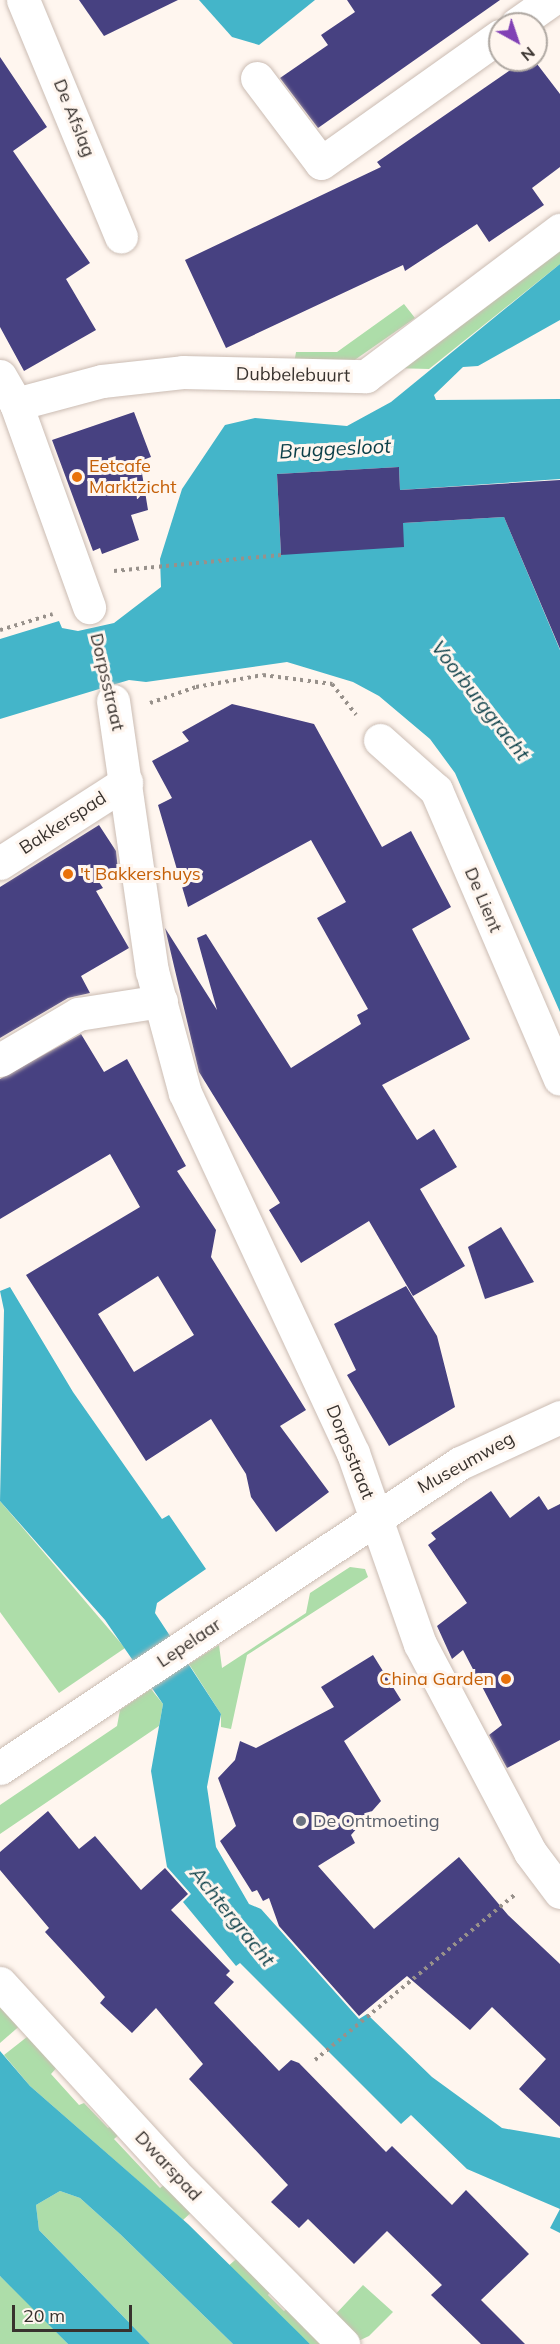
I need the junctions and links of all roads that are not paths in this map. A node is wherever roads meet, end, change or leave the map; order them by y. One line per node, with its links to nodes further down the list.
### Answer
1 (22, 0): 7 (street, De Afslag)
2 (551, 0): 3 (street)
3 (534, 12)
4 (488, 45): 5 (street)
5 (257, 78)
6 (560, 230): 9 (street, Dubbelebuurt)
7 (121, 237)
8 (0, 376): 9 (street)
9 (16, 404): 10 (street)
10 (89, 605)
11 (113, 701): 13 (street, Dorpsstraat)
12 (380, 740): 17 (street, De Lient)
13 (126, 782): 14 (street, Bakkerspad); 15 (street, Dorpsstraat)
14 (0, 863)
15 (161, 1001): 16 (street); 19 (street, Dorpsstraat)
16 (0, 1060)
17 (560, 1079)
18 (560, 1417): 19 (street, Museumweg)
19 (376, 1517): 20 (street, Lepelaar); 21 (street, Dorpsstraat)
20 (0, 1768)
21 (552, 1881)
22 (0, 1983): 23 (street, Dwarspad)
23 (343, 2344)

